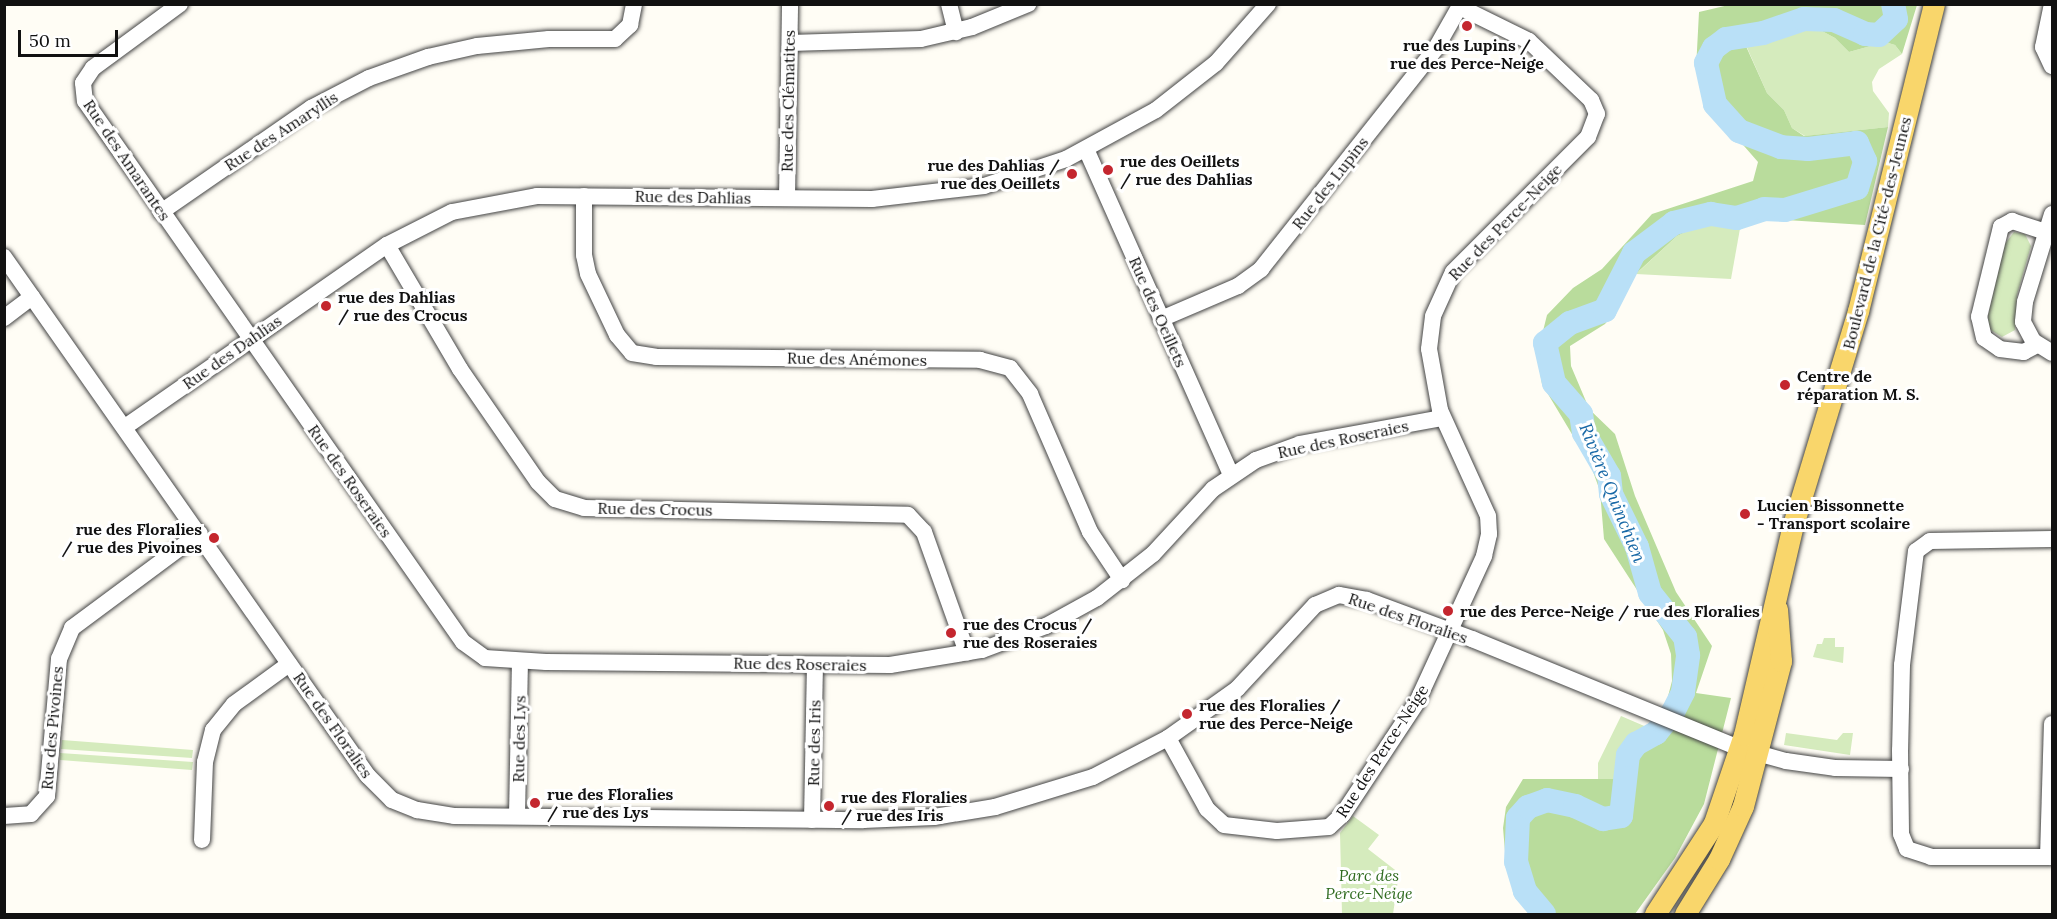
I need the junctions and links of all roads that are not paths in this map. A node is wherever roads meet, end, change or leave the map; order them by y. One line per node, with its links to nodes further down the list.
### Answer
1 (180, 4): 16 (street, Rue des Amarantes)
2 (634, 4): 16 (street, Rue des Amaryllis)
3 (790, 4): 11 (street, Rue des Clématites)
4 (949, 4): 10 (street)
5 (1028, 4): 10 (street)
6 (1268, 4): 13 (street, Rue des Dahlias)
7 (1934, 4): 40 (main road, Boulevard de la Cité-des-Jeunes)
8 (2052, 4): 12 (street)
9 (1460, 6): 23 (street, Rue des Lupins); 27 (street, Rue des Perce-Neige)
10 (956, 32): 11 (street)
11 (790, 43): 15 (street, Rue des Clématites)
12 (2052, 66)
13 (1086, 149): 15 (street, Rue des Dahlias); 23 (street, Rue des Oeillets)
14 (584, 196): 15 (street, Rue des Dahlias); 19 (street, Rue des Dahlias); 32 (street, Rue des Anémones)
15 (787, 198)
16 (161, 212): 24 (street, Rue des Amarantes)
17 (2052, 214): 18 (street)
18 (2046, 232): 25 (street); 25 (street)
19 (387, 245): 24 (street, Rue des Dahlias); 34 (street, Rue des Crocus)
20 (4, 257): 21 (street, Rue des Floralies)
21 (32, 297): 22 (street); 28 (street, Rue des Floralies)
22 (4, 318)
23 (1161, 319): 29 (street, Rue des Oeillets)
24 (251, 339): 28 (street, Rue des Dahlias); 35 (street, Rue des Roseraies)
25 (2037, 345): 26 (street)
26 (2052, 353)
27 (1442, 418): 29 (street, Rue des Roseraies); 33 (street, Rue des Perce-Neige)
28 (125, 427): 30 (street, Rue des Floralies)
29 (1231, 475): 32 (street, Rue des Roseraies)
30 (200, 533): 36 (street, Rue des Floralies); 42 (street, Rue des Pivoines)
31 (2052, 540): 41 (street)
32 (1122, 580): 34 (street, Rue des Roseraies)
33 (1450, 631): 39 (street, Rue des Floralies); 39 (street, Rue des Perce-Neige); 40 (street, Rue des Floralies)
34 (967, 653): 37 (street, Rue des Roseraies)
35 (520, 662): 37 (street, Rue des Roseraies); 43 (street, Rue des Lys)
36 (290, 663): 43 (street, Rue des Floralies); 45 (street)
37 (815, 665): 44 (street, Rue des Iris)
38 (2052, 724): 46 (street)
39 (1168, 738): 44 (street, Rue des Floralies)
40 (1748, 751): 41 (street, Rue des Floralies); 47 (main road, Boulevard de la Cité-des-Jeunes); 48 (main road, Boulevard de la Cité-des-Jeunes)
41 (1901, 769): 46 (street)
42 (4, 816)
43 (517, 816): 44 (street, Rue des Floralies)
44 (812, 820)
45 (202, 840)
46 (2050, 857)
47 (1655, 915)
48 (1685, 915)

